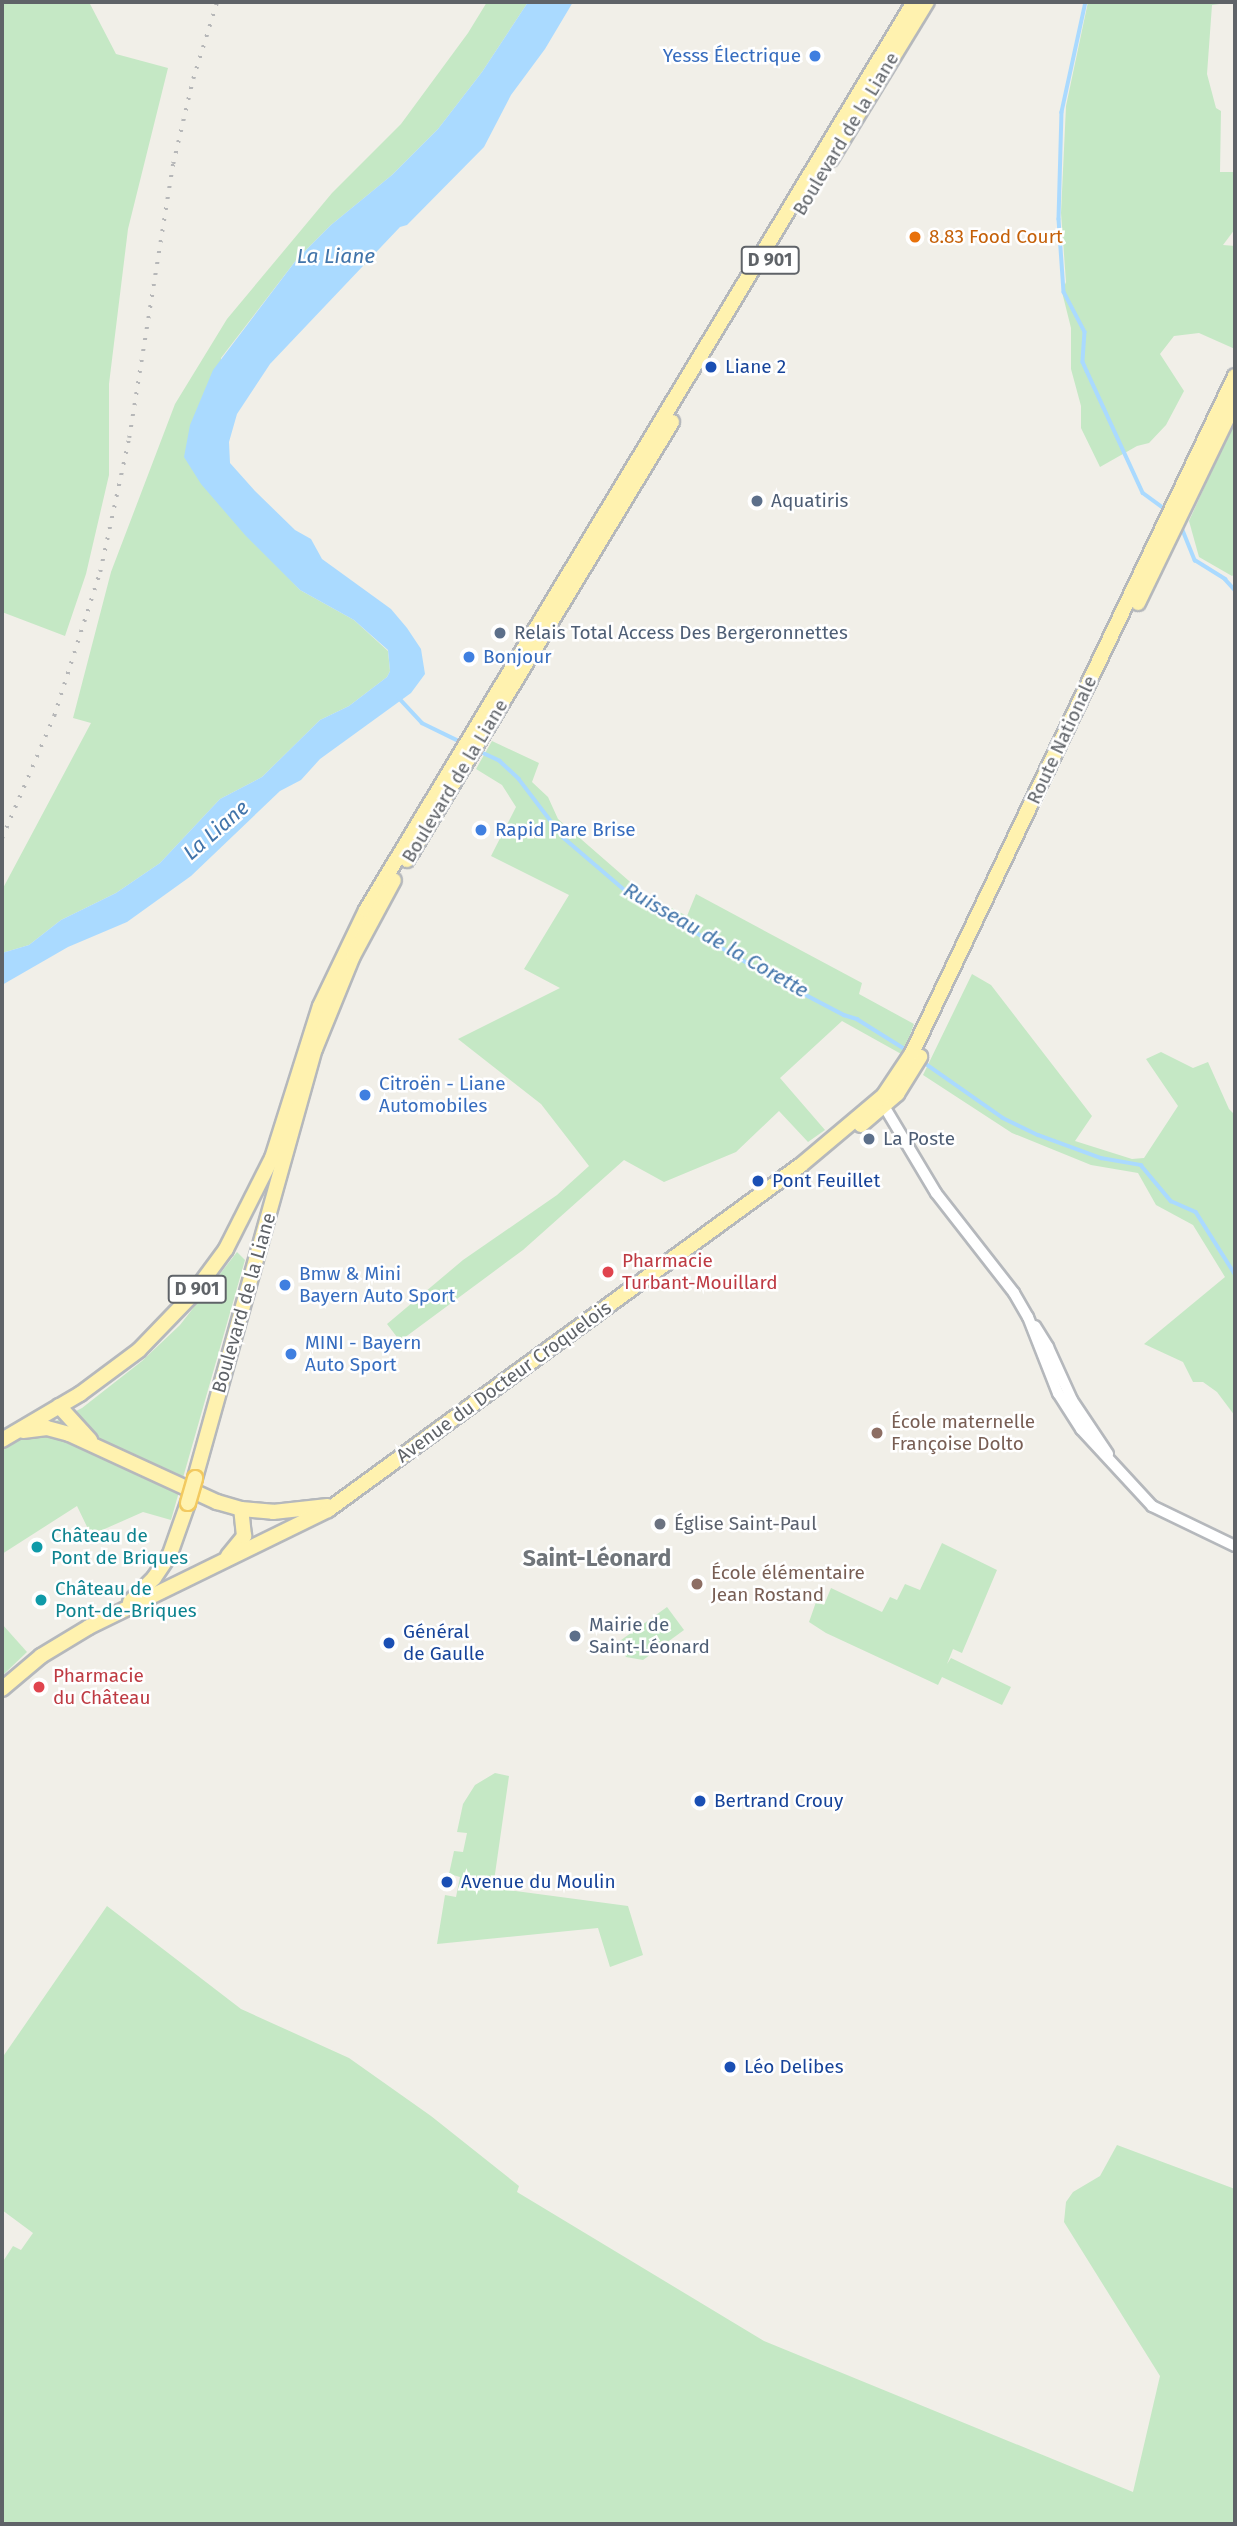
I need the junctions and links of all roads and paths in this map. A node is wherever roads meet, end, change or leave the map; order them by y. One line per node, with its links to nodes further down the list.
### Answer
1 (914, 2): 5 (main road, Boulevard de la Liane / D 901)
2 (927, 2): 5 (main road, Boulevard de la Liane / D 901)
3 (1235, 376): 7 (main road, Route Nationale)
4 (1235, 402): 7 (main road, Route Nationale)
5 (476, 736): 6 (main road, Boulevard de la Liane / D 901)
6 (463, 757): 8 (main road, Boulevard de la Liane / D 901); 15 (main road, Boulevard de la Liane / D 901, bridge)
7 (882, 1103): 11 (main road, Avenue du Docteur Croquelois); 13 (street)
8 (59, 1406): 9 (main road, Boulevard de la Liane / D 901); 10 (main road, Avenue du Docteur Croquelois)
9 (2, 1440): 10 (main road, Avenue du Docteur Croquelois)
10 (99, 1448): 12 (main road, Avenue du Docteur Croquelois)
11 (341, 1500): 12 (main road, Avenue du Docteur Croquelois); 14 (main road, Avenue du Docteur Croquelois)
12 (241, 1509): 14 (main road)
13 (1235, 1546)
14 (218, 1563): 15 (main road, Avenue du Docteur Croquelois)
15 (115, 1613): 16 (main road, Avenue du Docteur Croquelois / D 901)
16 (2, 1689)

